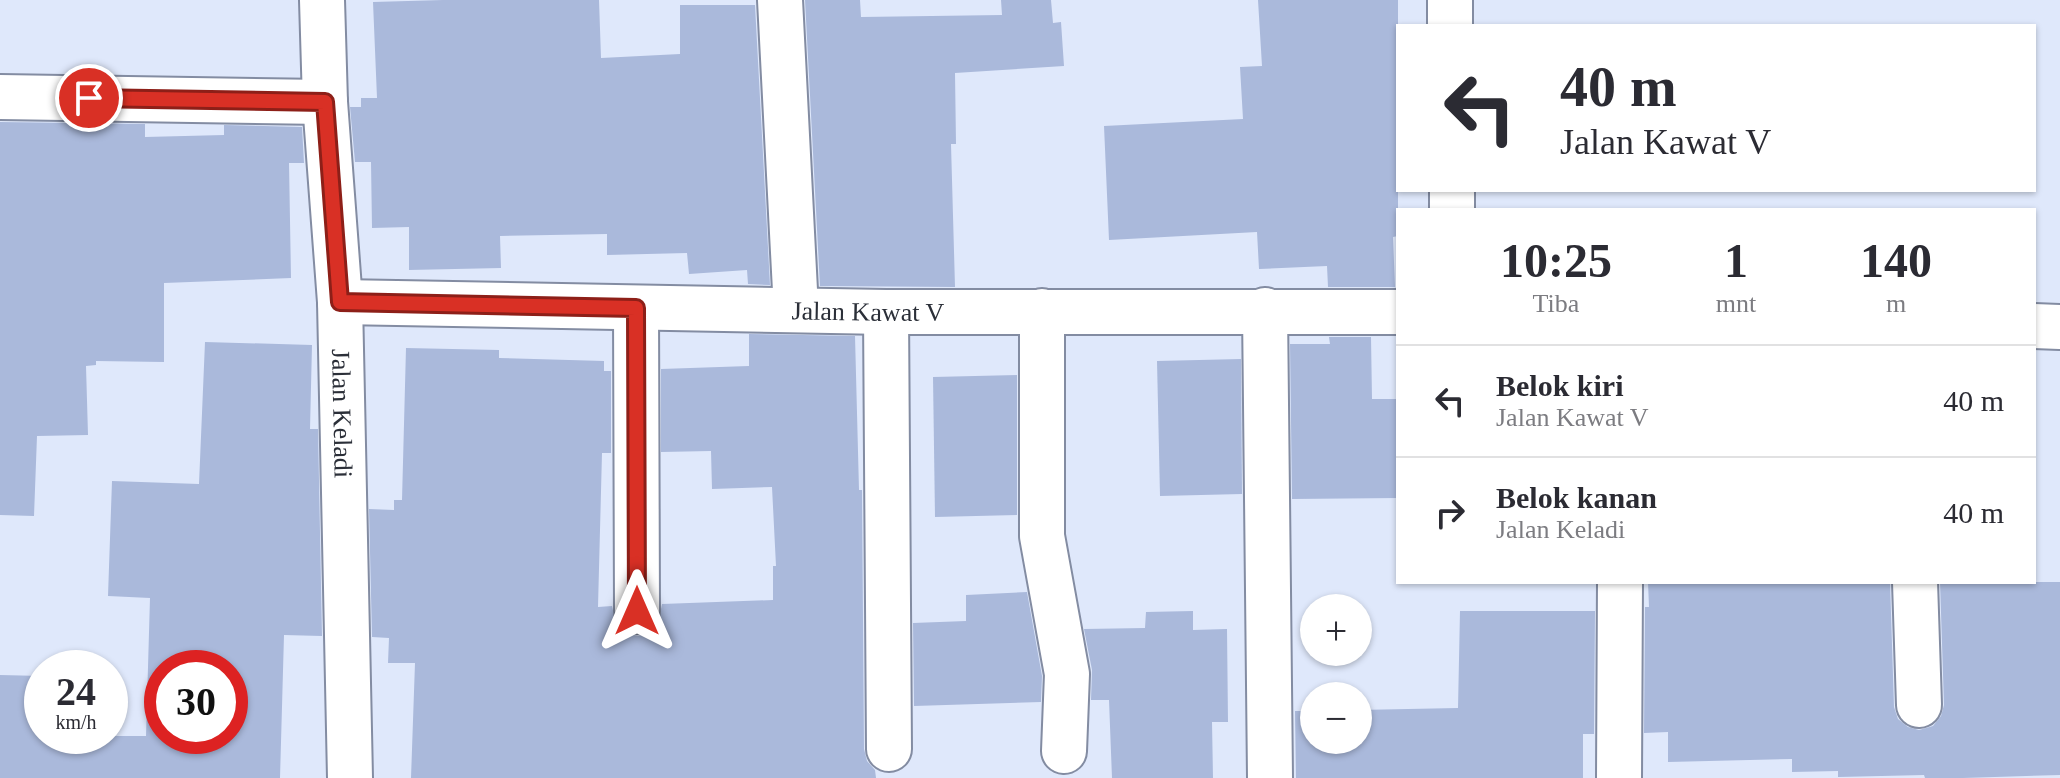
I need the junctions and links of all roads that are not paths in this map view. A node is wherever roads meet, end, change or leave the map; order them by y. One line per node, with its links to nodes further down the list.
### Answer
1 (322, 0): 6 (street, Jalan Keladi)
2 (780, 0): 9 (street)
3 (1450, 0): 4 (street)
4 (1450, 24)
5 (0, 97): 6 (street)
6 (325, 102): 7 (street, Jalan Keladi)
7 (340, 302): 8 (street, Jalan Kawat V); 22 (street, Jalan Keladi)
8 (636, 308): 9 (street, Jalan Kawat V); 18 (street)
9 (796, 310): 12 (street, Jalan Kawat V)
10 (1265, 310): 11 (street, Jalan Kawat V); 13 (street, Jalan Kawat V); 23 (street)
11 (1042, 311): 12 (street, Jalan Kawat V); 21 (street)
12 (886, 312): 20 (street)
13 (1396, 312)
14 (2036, 326): 15 (street)
15 (2060, 327)
16 (1620, 584): 24 (street)
17 (1915, 584): 19 (street)
18 (637, 611)
19 (1919, 705)
20 (889, 749)
21 (1064, 751)
22 (350, 778)
23 (1270, 778)
24 (1619, 778)

